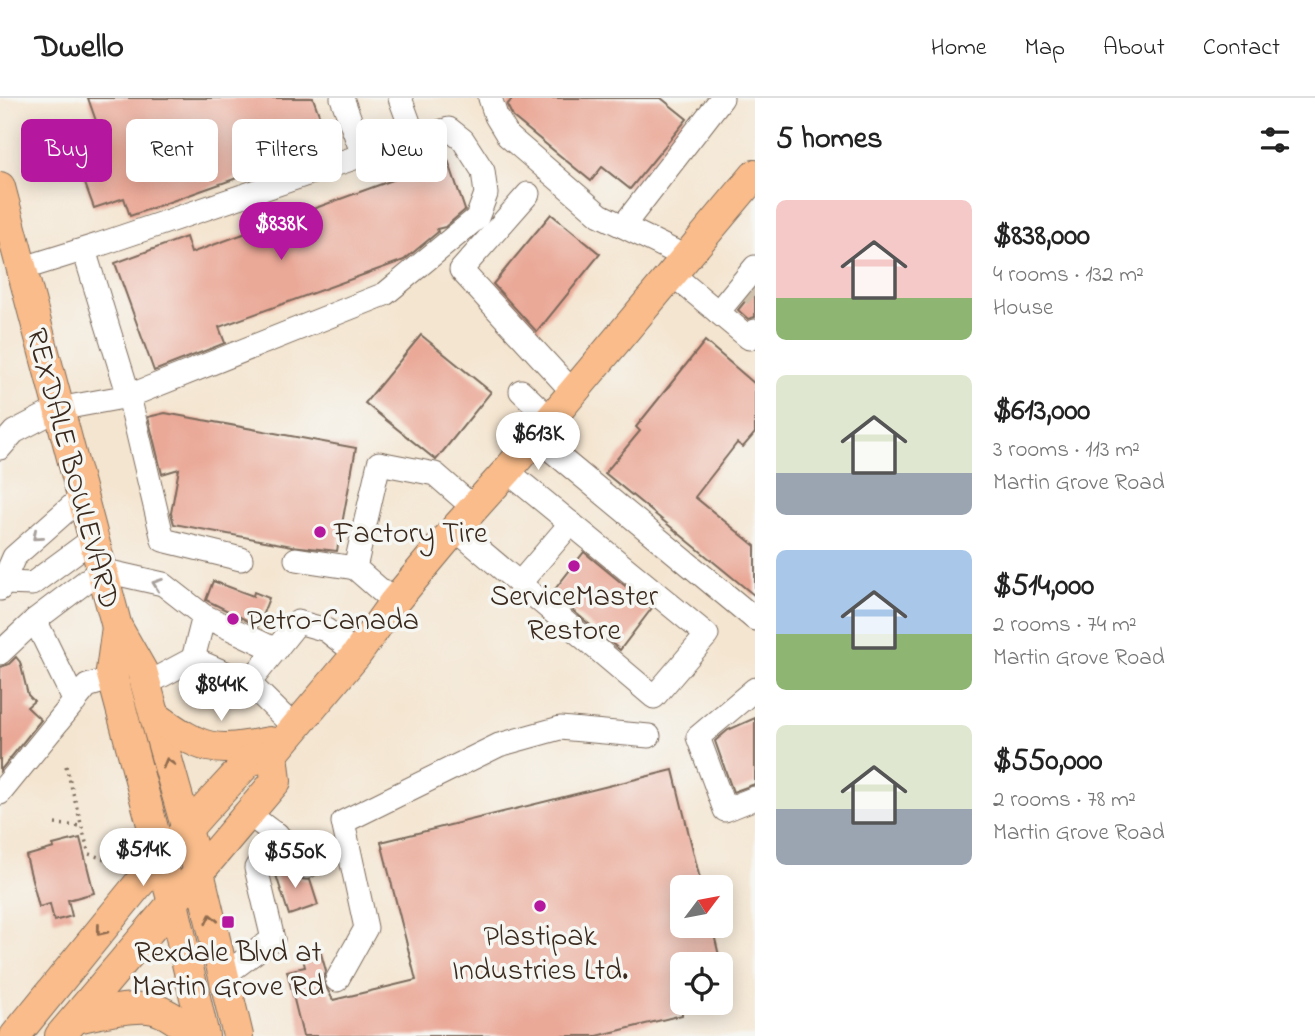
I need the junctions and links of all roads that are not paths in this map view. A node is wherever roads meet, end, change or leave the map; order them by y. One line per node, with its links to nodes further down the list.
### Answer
1 (342, 98): 7 (street)
2 (400, 98): 5 (street)
3 (490, 98): 12 (street)
4 (722, 98): 12 (street)
5 (408, 119)
6 (447, 130): 22 (street)
7 (356, 136)
8 (356, 157): 14 (street)
9 (755, 175): 15 (main road)
10 (0, 187): 13 (main road, REXDALE BOULEVARD)
11 (528, 194): 21 (street)
12 (623, 226): 15 (street)
13 (6, 237): 17 (main road, REXDALE BOULEVARD)
14 (84, 250): 17 (street); 22 (street)
15 (679, 265): 18 (street); 21 (main road)
16 (755, 267): 18 (street)
17 (22, 269): 23 (main road, REXDALE BOULEVARD)
18 (718, 312): 19 (street)
19 (754, 340)
20 (521, 391): 24 (street)
21 (572, 391): 24 (main road)
22 (129, 396): 23 (street); 31 (street)
23 (58, 409): 25 (street); 27 (main road, REXDALE BOULEVARD)
24 (542, 427): 26 (main road); 39 (street)
25 (0, 448)
26 (507, 471): 28 (main road); 29 (street)
27 (82, 497): 30 (main road, REXDALE BOULEVARD); 36 (street, one-way to 36)
28 (464, 518): 33 (street); 35 (street); 37 (main road)
29 (570, 523): 35 (street); 35 (street)
30 (93, 539): 34 (main road, REXDALE BOULEVARD); 36 (street)
31 (241, 559)
32 (296, 559): 33 (street)
33 (355, 568): 37 (street)
34 (102, 570): 38 (street, one-way to 34); 40 (street); 41 (main road, REXDALE BOULEVARD)
35 (519, 584)
36 (2, 586)
37 (394, 602): 44 (main road)
38 (204, 617): 42 (street); 45 (street)
39 (755, 619)
40 (35, 620): 43 (street); 50 (street)
41 (117, 627): 46 (main road, REXDALE BOULEVARD); 47 (main road, REXDALE BOULEVARD)
42 (276, 650): 44 (street); 48 (street)
43 (0, 653)
44 (357, 654): 53 (main road)
45 (193, 659): 47 (street); 48 (street)
46 (113, 678): 50 (street); 59 (main road, REXDALE BOULEVARD)
47 (146, 684): 51 (main road, REXDALE BOULEVARD)
48 (249, 684): 53 (street)
49 (755, 689): 55 (street)
50 (75, 702): 54 (street)
51 (155, 716): 53 (main road); 57 (main road, REXDALE BOULEVARD, one-way to 51)
52 (649, 736): 64 (street)
53 (284, 740): 56 (main road); 57 (main road)
54 (0, 793)
55 (755, 797)
56 (248, 813): 58 (street); 61 (main road)
57 (187, 829): 59 (main road); 61 (main road, REXDALE BOULEVARD)
58 (277, 834): 60 (street); 63 (street)
59 (161, 860): 62 (main road, REXDALE BOULEVARD); 66 (main road, one-way to 66)
60 (307, 867)
61 (200, 872): 62 (main road); 63 (main road, REXDALE BOULEVARD, one-way to 61)
62 (173, 903): 65 (main road); 68 (main road, REXDALE BOULEVARD)
63 (223, 976): 69 (main road, REXDALE BOULEVARD)
64 (337, 981)
65 (68, 1027): 67 (main road)
66 (15, 1036)
67 (197, 1036)
68 (204, 1036)
69 (238, 1036)

